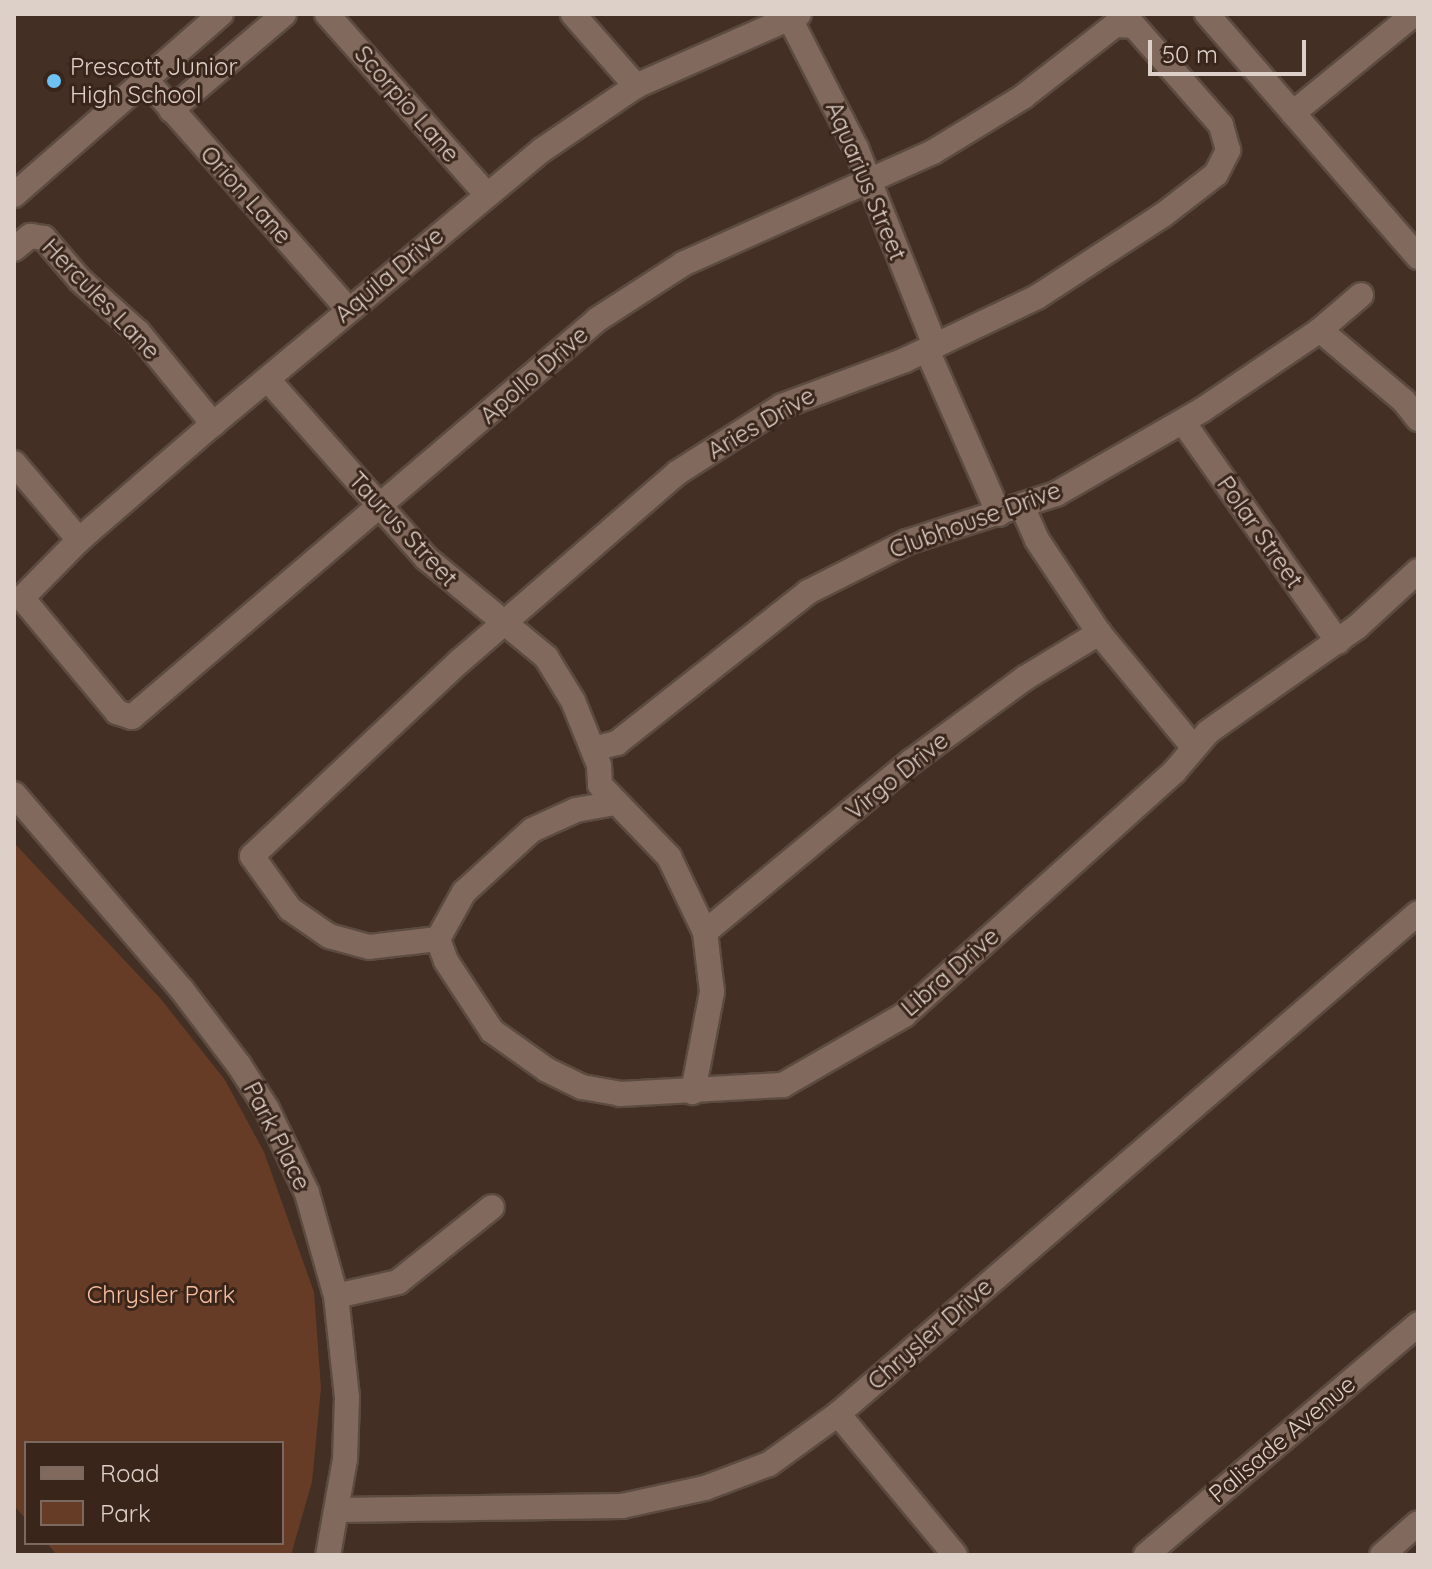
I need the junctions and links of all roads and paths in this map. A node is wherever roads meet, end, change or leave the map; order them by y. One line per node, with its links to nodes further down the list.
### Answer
1 (221, 14): 9 (street)
2 (284, 14): 11 (street)
3 (327, 14): 14 (street, Scorpio Lane)
4 (573, 14): 10 (street)
5 (1207, 14): 12 (street)
6 (1414, 14): 12 (street)
7 (795, 16): 10 (street, Aquila Drive); 13 (street, Aquarius Street)
8 (1125, 22): 13 (street, Apollo Drive); 21 (street, Aries Drive)
9 (146, 80): 11 (street, Orion Lane); 15 (street)
10 (636, 86): 14 (street, Aquila Drive)
11 (168, 106): 19 (street, Orion Lane)
12 (1293, 113): 17 (street)
13 (869, 184): 21 (street, Aquarius Street); 27 (street, Apollo Drive)
14 (486, 194): 19 (street, Aquila Drive)
15 (14, 195)
16 (14, 249): 25 (street, Hercules Lane)
17 (1418, 257)
18 (1361, 295): 20 (street, Clubhouse Drive)
19 (348, 309): 22 (street, Aquila Drive)
20 (1320, 330): 23 (street); 24 (street, Clubhouse Drive)
21 (931, 348): 28 (street, Aquarius Street); 32 (street, Aries Drive)
22 (269, 381): 25 (street, Aquila Drive); 27 (street, Taurus Street)
23 (1413, 403)
24 (1183, 422): 28 (street, Clubhouse Drive); 34 (street, Polar Street)
25 (213, 424): 29 (street, Aquila Drive)
26 (14, 463): 29 (street)
27 (380, 506): 31 (street, Apollo Drive); 32 (street, Taurus Street)
28 (1010, 510): 33 (street, Aquarius Street); 36 (street, Clubhouse Drive)
29 (79, 540): 31 (street, Aquila Drive)
30 (1418, 571): 34 (street, Libra Drive)
31 (22, 598)
32 (504, 623): 36 (street, Taurus Street); 41 (street, Aries Drive)
33 (1099, 633): 35 (street, Aquarius Street); 40 (street, Virgo Drive)
34 (1338, 642): 35 (street, Libra Drive)
35 (1194, 748): 42 (street, Libra Drive)
36 (593, 749): 38 (street, Taurus Street)
37 (14, 794): 44 (street, Park Place)
38 (615, 803): 40 (street, Taurus Street); 41 (street)
39 (1418, 913): 46 (street, Chrysler Drive)
40 (705, 932): 42 (street, Taurus Street)
41 (438, 939): 42 (street, Libra Drive)
42 (693, 1092)
43 (492, 1207): 44 (street)
44 (336, 1296): 47 (street, Park Place)
45 (1418, 1324): 51 (street, Palisade Avenue)
46 (838, 1414): 47 (street, Chrysler Drive); 50 (street)
47 (338, 1510): 49 (street, Park Place)
48 (1418, 1523): 52 (street)
49 (328, 1555)
50 (955, 1555)
51 (1146, 1555)
52 (1382, 1555)

